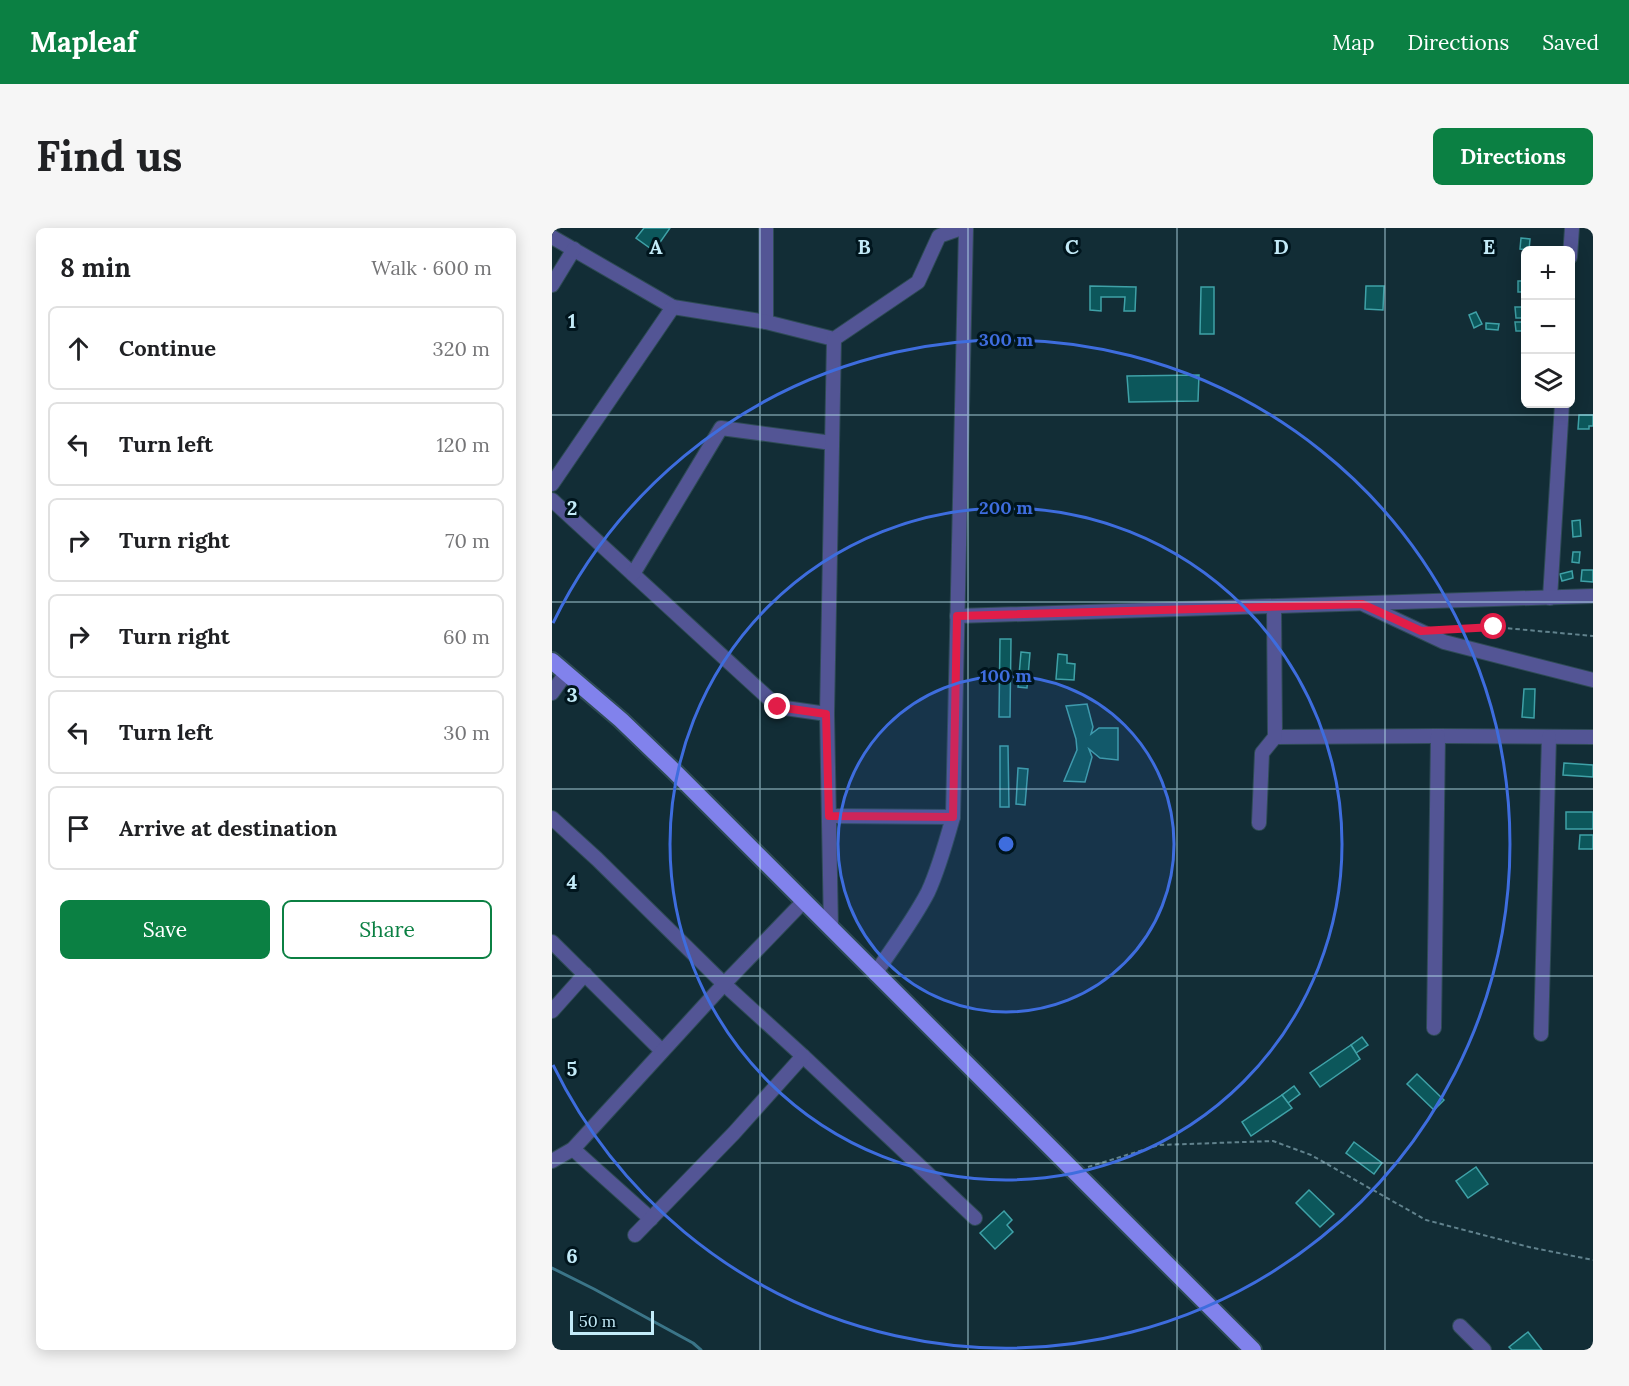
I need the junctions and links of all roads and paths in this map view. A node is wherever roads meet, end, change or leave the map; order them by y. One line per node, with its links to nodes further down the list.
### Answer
1 (766, 228): 9 (street)
2 (964, 228): 10 (street); 20 (street)
3 (1572, 228): 5 (street)
4 (552, 237): 6 (street)
5 (1571, 246)
6 (574, 249): 7 (street); 8 (street)
7 (552, 285)
8 (673, 307): 9 (street); 13 (street)
9 (766, 322): 10 (street)
10 (834, 339): 12 (street)
11 (1562, 408): 17 (street)
12 (832, 443): 15 (street); 27 (street)
13 (552, 484)
14 (552, 500): 15 (street)
15 (633, 574): 27 (street)
16 (1593, 596): 17 (street)
17 (1550, 598): 18 (street)
18 (1362, 604): 19 (street); 21 (street)
19 (1274, 607): 20 (street); 29 (street)
20 (957, 616): 33 (street)
21 (1421, 631): 22 (path); 25 (street)
22 (1593, 636)
23 (552, 661): 24 (main road)
24 (566, 673): 26 (street); 36 (main road)
25 (1593, 680)
26 (552, 693)
27 (826, 714): 32 (street)
28 (1438, 736): 29 (street); 30 (street); 43 (street)
29 (1275, 737): 35 (street)
30 (1550, 737): 31 (street); 44 (street)
31 (1593, 737)
32 (829, 816): 33 (street); 37 (street)
33 (953, 817): 40 (street)
34 (552, 818): 41 (street)
35 (1259, 823)
36 (804, 901): 37 (main road); 41 (street)
37 (831, 929): 40 (main road)
38 (552, 942): 39 (street)
39 (585, 974): 42 (street); 45 (street)
40 (875, 974): 49 (main road)
41 (724, 984): 45 (street); 46 (street)
42 (552, 1011)
43 (1434, 1028)
44 (1541, 1034)
45 (662, 1051): 47 (street)
46 (803, 1056): 50 (street); 51 (street)
47 (573, 1149): 48 (street); 51 (street)
48 (552, 1161)
49 (1073, 1171): 53 (path); 55 (main road)
50 (975, 1218)
51 (651, 1219): 52 (street)
52 (635, 1235)
53 (1593, 1260)
54 (1460, 1326): 56 (street)
55 (1253, 1350)
56 (1484, 1350)

